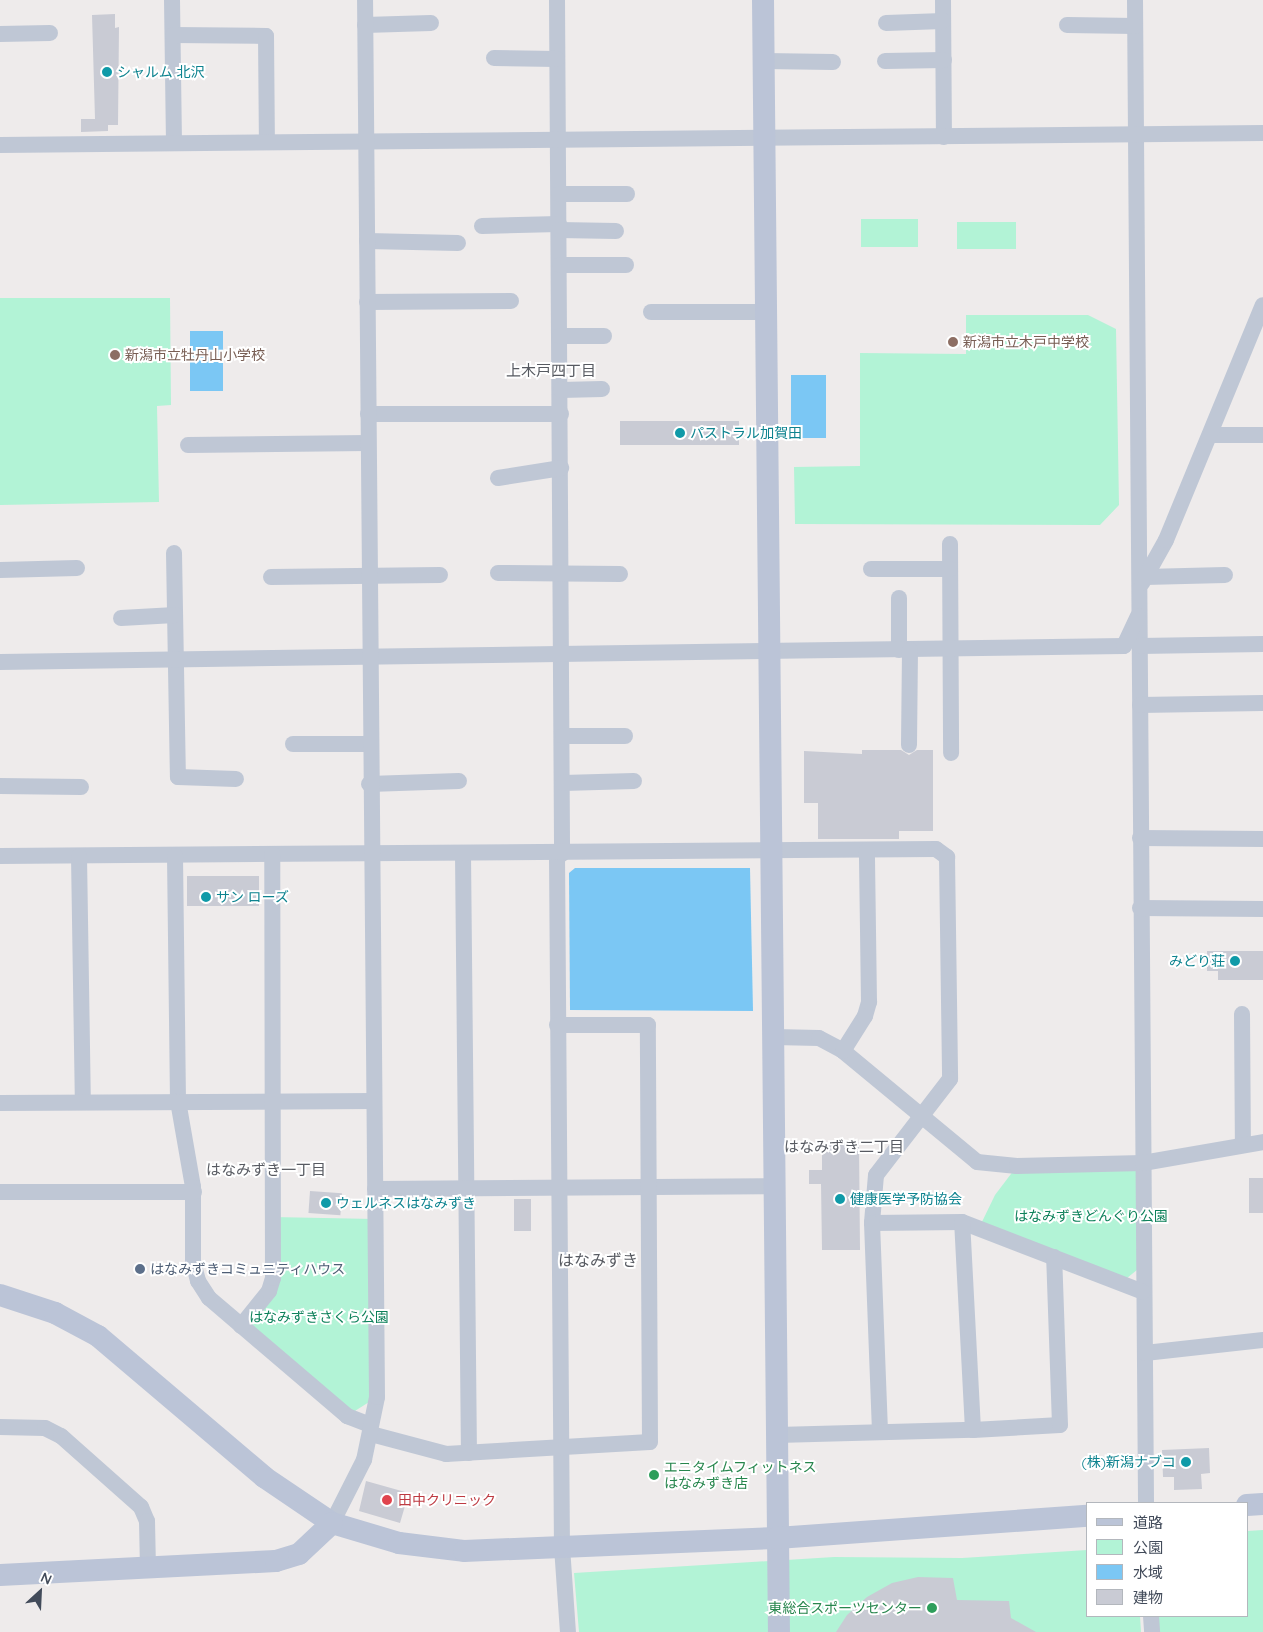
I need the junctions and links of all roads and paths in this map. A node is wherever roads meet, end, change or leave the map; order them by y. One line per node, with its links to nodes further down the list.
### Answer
1 (172, 0): 15 (street)
2 (364, 0): 11 (street)
3 (556, 0): 17 (street)
4 (764, 0): 19 (street)
5 (943, 0): 7 (street)
6 (1135, 0): 12 (street)
7 (943, 21): 9 (street); 18 (street)
8 (431, 23): 11 (street)
9 (886, 23)
10 (1067, 25): 12 (street)
11 (365, 26): 27 (street)
12 (1135, 26): 23 (street)
13 (50, 33): 14 (street)
14 (0, 34)
15 (173, 35): 28 (street); 29 (street)
16 (494, 58): 17 (street)
17 (557, 60): 26 (street)
18 (944, 60): 20 (street); 24 (street)
19 (764, 61): 21 (street); 25 (street)
20 (885, 61)
21 (832, 62)
22 (1263, 133): 23 (street)
23 (1137, 135): 24 (street); 71 (street)
24 (944, 137): 25 (street)
25 (765, 138): 26 (street); 44 (street)
26 (558, 139): 27 (street); 31 (street)
27 (367, 140): 28 (street); 36 (street)
28 (267, 141): 29 (street)
29 (174, 143): 30 (street)
30 (0, 145)
31 (559, 194): 32 (street); 34 (street)
32 (627, 194)
33 (482, 226): 34 (street)
34 (559, 227): 35 (street); 38 (street)
35 (616, 230)
36 (367, 241): 37 (street); 41 (street)
37 (458, 243)
38 (560, 265): 39 (street); 45 (street)
39 (626, 266)
40 (510, 301): 41 (street)
41 (367, 302): 50 (street)
42 (1263, 305): 47 (street)
43 (650, 312): 44 (street)
44 (767, 312): 80 (street)
45 (560, 336): 46 (street); 49 (street)
46 (604, 336)
47 (1257, 337): 52 (street)
48 (602, 389): 49 (street)
49 (561, 390): 51 (street)
50 (368, 414): 51 (street); 54 (street)
51 (561, 414): 56 (street)
52 (1210, 435): 53 (street); 71 (street)
53 (1263, 435)
54 (368, 443): 55 (street); 69 (street)
55 (188, 445)
56 (562, 468): 57 (street); 65 (street)
57 (498, 478)
58 (950, 544): 62 (street)
59 (174, 553): 74 (street)
60 (77, 568): 63 (street)
61 (871, 568): 62 (street)
62 (950, 569): 78 (street)
63 (0, 570)
64 (498, 573): 65 (street)
65 (562, 574): 66 (street); 81 (street)
66 (620, 574)
67 (440, 575): 69 (street)
68 (1224, 575): 71 (street)
69 (368, 576): 70 (street); 82 (street)
70 (271, 577)
71 (1143, 580): 73 (street)
72 (899, 598): 79 (street)
73 (1140, 612): 77 (street); 78 (street)
74 (175, 615): 75 (street); 83 (street)
75 (121, 618)
76 (1263, 644): 77 (street)
77 (1140, 646): 86 (street)
78 (950, 649): 79 (street); 92 (street)
79 (904, 650): 80 (street); 91 (street)
80 (770, 652): 81 (street); 103 (street)
81 (563, 655): 82 (street); 87 (street)
82 (368, 657): 83 (street); 90 (street)
83 (176, 660): 84 (street); 93 (street)
84 (0, 662)
85 (1263, 703): 86 (street)
86 (1140, 705): 100 (street)
87 (563, 736): 88 (street); 96 (street)
88 (626, 736)
89 (292, 744): 90 (street)
90 (369, 744): 97 (street)
91 (909, 745)
92 (951, 753)
93 (236, 778)
94 (458, 781): 97 (street)
95 (634, 781): 96 (street)
96 (563, 783): 107 (street)
97 (369, 784): 105 (street)
98 (0, 786): 99 (street)
99 (81, 787)
100 (1140, 838): 101 (street); 111 (street)
101 (1263, 839)
102 (867, 850): 103 (street); 116 (street); 122 (street)
103 (770, 851): 107 (street); 115 (street)
104 (272, 854): 105 (street); 110 (street); 117 (street)
105 (369, 854): 106 (street); 119 (street)
106 (463, 854): 107 (street); 130 (street)
107 (560, 854): 114 (street)
108 (0, 856): 109 (street)
109 (79, 856): 110 (street); 118 (street)
110 (175, 856): 121 (street)
111 (1140, 908): 112 (street); 125 (street)
112 (1263, 909)
113 (1242, 1014): 124 (street)
114 (557, 1025): 127 (street); 128 (street)
115 (774, 1037): 116 (street); 126 (street)
116 (843, 1050): 122 (street)
117 (271, 1100): 119 (street); 121 (street); 138 (street)
118 (83, 1101): 120 (street); 121 (street)
119 (374, 1101): 129 (street)
120 (0, 1102)
121 (178, 1102): 132 (street)
122 (922, 1119): 125 (street); 134 (street)
123 (1263, 1142): 124 (street)
124 (1243, 1145): 125 (street)
125 (1143, 1163): 136 (street)
126 (774, 1186): 127 (street); 145 (street)
127 (649, 1187): 128 (street); 146 (street)
128 (558, 1188): 130 (street); 146 (street)
129 (375, 1189): 130 (street); 142 (street)
130 (466, 1189): 147 (street)
131 (0, 1192): 132 (street)
132 (194, 1192): 138 (street)
133 (962, 1222): 134 (street); 135 (street); 143 (street)
134 (872, 1223): 144 (street)
135 (1054, 1257): 136 (street); 143 (street)
136 (1143, 1292): 140 (street)
137 (0, 1295): 152 (street)
138 (241, 1326): 142 (street)
139 (1263, 1340): 140 (street)
140 (1145, 1353): 148 (street)
141 (0, 1427): 155 (street)
142 (370, 1429): 147 (street); 152 (street)
143 (973, 1430): 144 (street)
144 (880, 1432): 145 (street)
145 (777, 1435): 153 (street)
146 (562, 1447): 147 (street); 154 (street)
147 (469, 1453)
148 (1146, 1502)
149 (1263, 1504): 150 (street)
150 (1248, 1505)
151 (1086, 1516): 153 (street)
152 (332, 1523): 154 (street); 155 (street)
153 (777, 1538): 154 (street); 159 (street)
154 (562, 1547): 158 (street)
155 (148, 1568): 156 (street)
156 (0, 1575)
157 (1151, 1617): 160 (street)
158 (568, 1632)
159 (779, 1632)
160 (1152, 1632)

